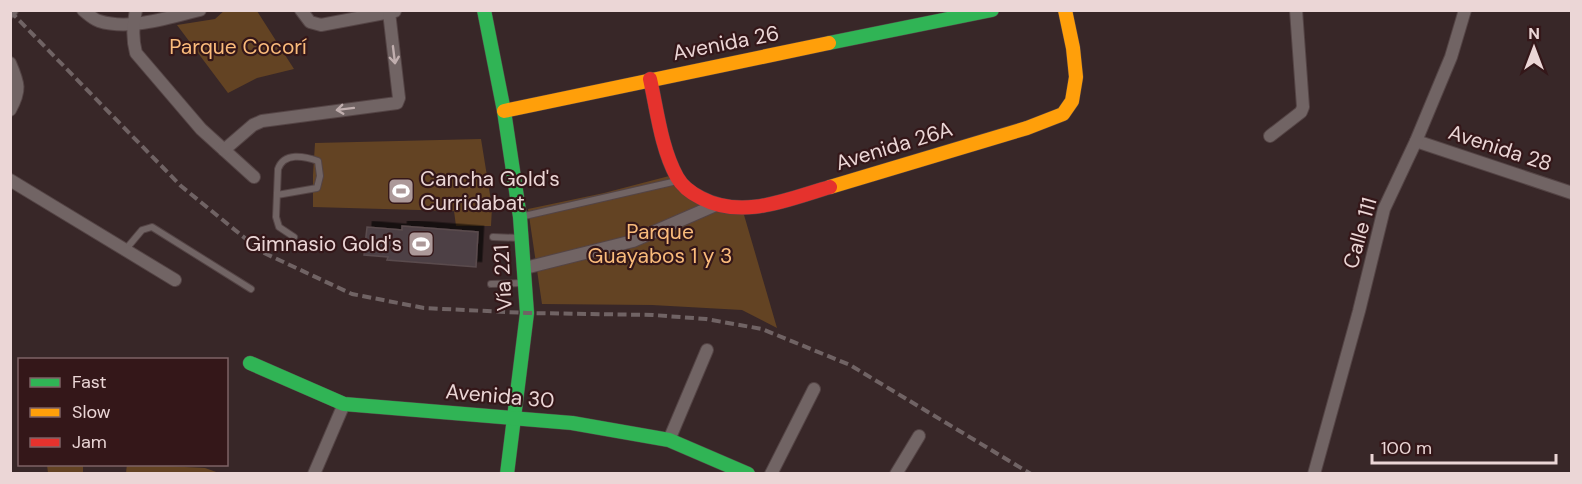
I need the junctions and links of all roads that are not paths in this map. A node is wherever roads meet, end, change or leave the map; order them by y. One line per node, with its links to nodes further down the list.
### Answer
1 (83, 10): 11 (street)
2 (136, 10): 11 (street)
3 (200, 10): 11 (street)
4 (301, 10): 10 (street)
5 (484, 10): 15 (street, Vía 221)
6 (992, 10): 13 (street, Avenida 26)
7 (1065, 10): 24 (street, Avenida 26A)
8 (1296, 10): 16 (street)
9 (1466, 10): 17 (street, Calle 111)
10 (392, 11): 18 (street, one-way to 18)
11 (133, 24): 18 (street)
12 (10, 63): 14 (street)
13 (650, 79): 15 (street, Avenida 26); 21 (street)
14 (10, 110)
15 (504, 111): 25 (street, Vía 221)
16 (1270, 136)
17 (1416, 141): 22 (street, Avenida 28); 47 (street, Calle 111)
18 (224, 150): 19 (street)
19 (254, 177)
20 (10, 180): 29 (street)
21 (678, 181): 24 (street, Avenida 26A); 25 (lane)
22 (1572, 193)
23 (277, 195): 23 (lane); 26 (lane)
24 (718, 204): 30 (street)
25 (520, 217): 28 (street, Vía 221)
26 (294, 237)
27 (493, 237): 28 (lane)
28 (522, 238): 30 (street, Vía 221)
29 (126, 249): 31 (street); 34 (lane)
30 (525, 268): 32 (street, Vía 221)
31 (175, 280)
32 (526, 283): 33 (lane); 39 (street, Vía 221)
33 (491, 284)
34 (250, 289)
35 (706, 350): 41 (street)
36 (250, 363): 38 (street, Avenida 30)
37 (814, 389): 45 (street)
38 (344, 404): 39 (street, Avenida 30); 42 (street)
39 (515, 419): 41 (street, Avenida 30); 43 (street, Vía 221)
40 (920, 436): 46 (street)
41 (669, 440): 44 (street, Avenida 30)
42 (314, 474)
43 (507, 474)
44 (748, 474)
45 (771, 474)
46 (896, 474)
47 (1314, 474)

